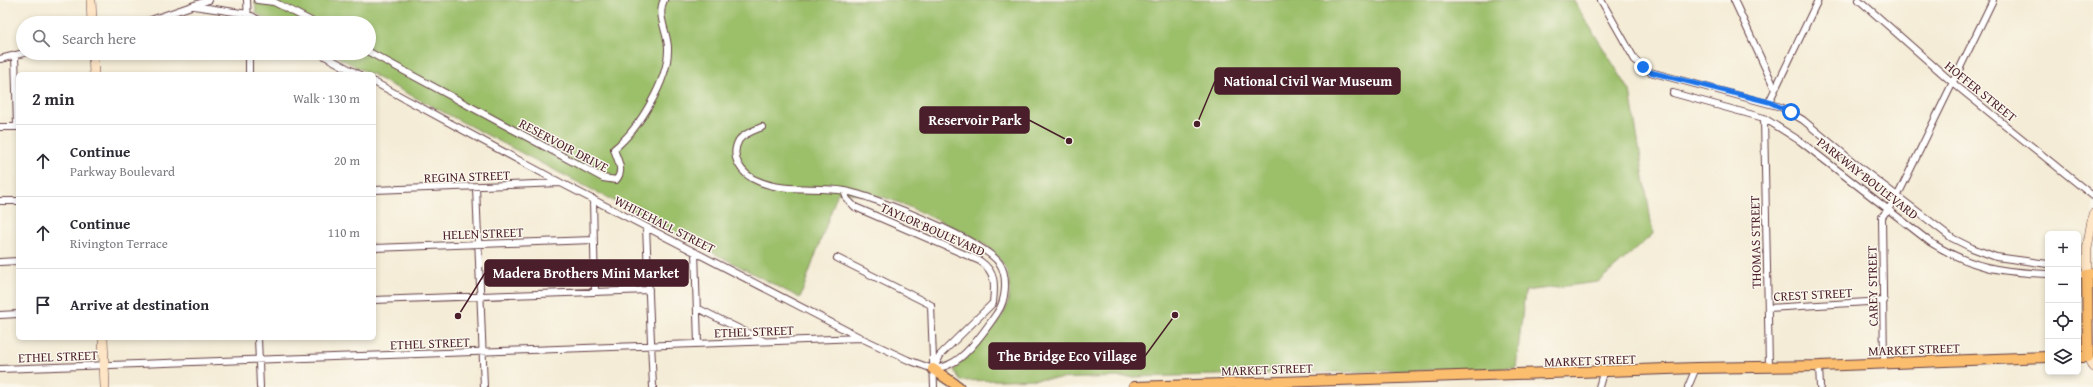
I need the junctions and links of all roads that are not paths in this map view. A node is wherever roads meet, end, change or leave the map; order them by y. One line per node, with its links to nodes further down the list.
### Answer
1 (91, 0): 13 (main road)
2 (209, 0): 11 (street)
3 (247, 0): 12 (street)
4 (257, 0): 16 (street)
5 (664, 0): 18 (street, RESERVOIR DRIVE)
6 (1601, 0): 31 (street, PARKWAY BOULEVARD)
7 (1734, 0): 29 (street)
8 (1818, 0): 29 (street)
9 (1859, 0): 28 (street, HOFFER STREET)
10 (1993, 0): 28 (street)
11 (194, 6): 12 (street); 14 (street)
12 (248, 14): 15 (street)
13 (92, 16)
14 (163, 16)
15 (252, 16)
16 (302, 16)
17 (15, 55): 19 (street); 26 (street)
18 (376, 56)
19 (0, 59)
20 (93, 60): 23 (main road)
21 (249, 60): 24 (street)
22 (332, 60): 25 (street)
23 (94, 72)
24 (249, 72)
25 (354, 72)
26 (16, 79)
27 (376, 83): 36 (street, WHITEHALL STREET)
28 (1953, 83): 40 (street, HOFFER STREET); 41 (street)
29 (1775, 89): 31 (street)
30 (1673, 94): 32 (street, PARKWAY BOULEVARD)
31 (1769, 102): 41 (street, PARKWAY BOULEVARD)
32 (1764, 118): 45 (street, PARKWAY BOULEVARD); 64 (street, THOMAS STREET)
33 (0, 127): 34 (street)
34 (16, 127)
35 (762, 127): 39 (street, TAYLOR BOULEVARD)
36 (561, 183): 37 (street, REGINA STREET); 42 (street, WHITEHALL STREET)
37 (476, 187): 38 (street, REGINA STREET); 49 (street)
38 (376, 190)
39 (844, 191): 84 (street, TAYLOR BOULEVARD); 84 (street, TAYLOR BOULEVARD)
40 (2093, 196)
41 (1897, 197): 45 (street); 55 (street, PARKWAY BOULEVARD)
42 (593, 199): 47 (street, WHITEHALL STREET); 48 (street)
43 (0, 201): 44 (street)
44 (16, 201)
45 (1887, 209): 56 (street, PARKWAY BOULEVARD); 62 (street, CAREY STREET)
46 (2093, 214): 57 (main road)
47 (646, 227): 51 (street, WHITEHALL STREET); 58 (street)
48 (593, 240): 49 (street, HELEN STREET); 59 (street)
49 (478, 244): 50 (street, HELEN STREET); 60 (street)
50 (376, 248)
51 (695, 252): 63 (street); 67 (street, WHITEHALL STREET)
52 (837, 258): 84 (street)
53 (16, 261): 54 (street)
54 (0, 262)
55 (2045, 264)
56 (2045, 274)
57 (2086, 274): 74 (main road)
58 (649, 290): 59 (street); 72 (street)
59 (595, 292): 60 (street)
60 (480, 296): 61 (street); 73 (street)
61 (376, 300)
62 (1884, 301): 64 (street, CREST STREET); 77 (street, CAREY STREET)
63 (697, 308): 70 (street); 71 (street)
64 (1768, 308): 79 (street, THOMAS STREET)
65 (16, 314): 66 (street)
66 (0, 315)
67 (861, 338): 70 (street, ETHEL STREET); 84 (street, WHITEHALL STREET)
68 (103, 340): 78 (main road)
69 (258, 340): 76 (street)
70 (765, 342): 71 (street, ETHEL STREET)
71 (698, 344): 72 (street, ETHEL STREET)
72 (651, 346): 73 (street, ETHEL STREET); 90 (street)
73 (483, 352): 76 (street, ETHEL STREET); 89 (street)
74 (2088, 355): 81 (main road)
75 (2045, 357): 77 (main road, MARKET STREET)
76 (259, 360): 78 (street, ETHEL STREET); 88 (street)
77 (1884, 363): 80 (main road, MARKET STREET)
78 (104, 365): 83 (street, ETHEL STREET); 87 (main road)
79 (1769, 366): 80 (main road, MARKET STREET); 82 (main road, MARKET STREET)
80 (1820, 366): 96 (street)
81 (2093, 367)
82 (1696, 368): 85 (main road, MARKET STREET); 95 (street)
83 (0, 369)
84 (933, 369): 91 (street); 92 (main road)
85 (1603, 373): 86 (main road, MARKET STREET); 94 (street)
86 (1278, 384): 93 (main road, MARKET STREET)
87 (105, 387)
88 (260, 387)
89 (484, 387)
90 (653, 387)
91 (934, 387)
92 (959, 387)
93 (1134, 387)
94 (1599, 387)
95 (1688, 387)
96 (1820, 387)

